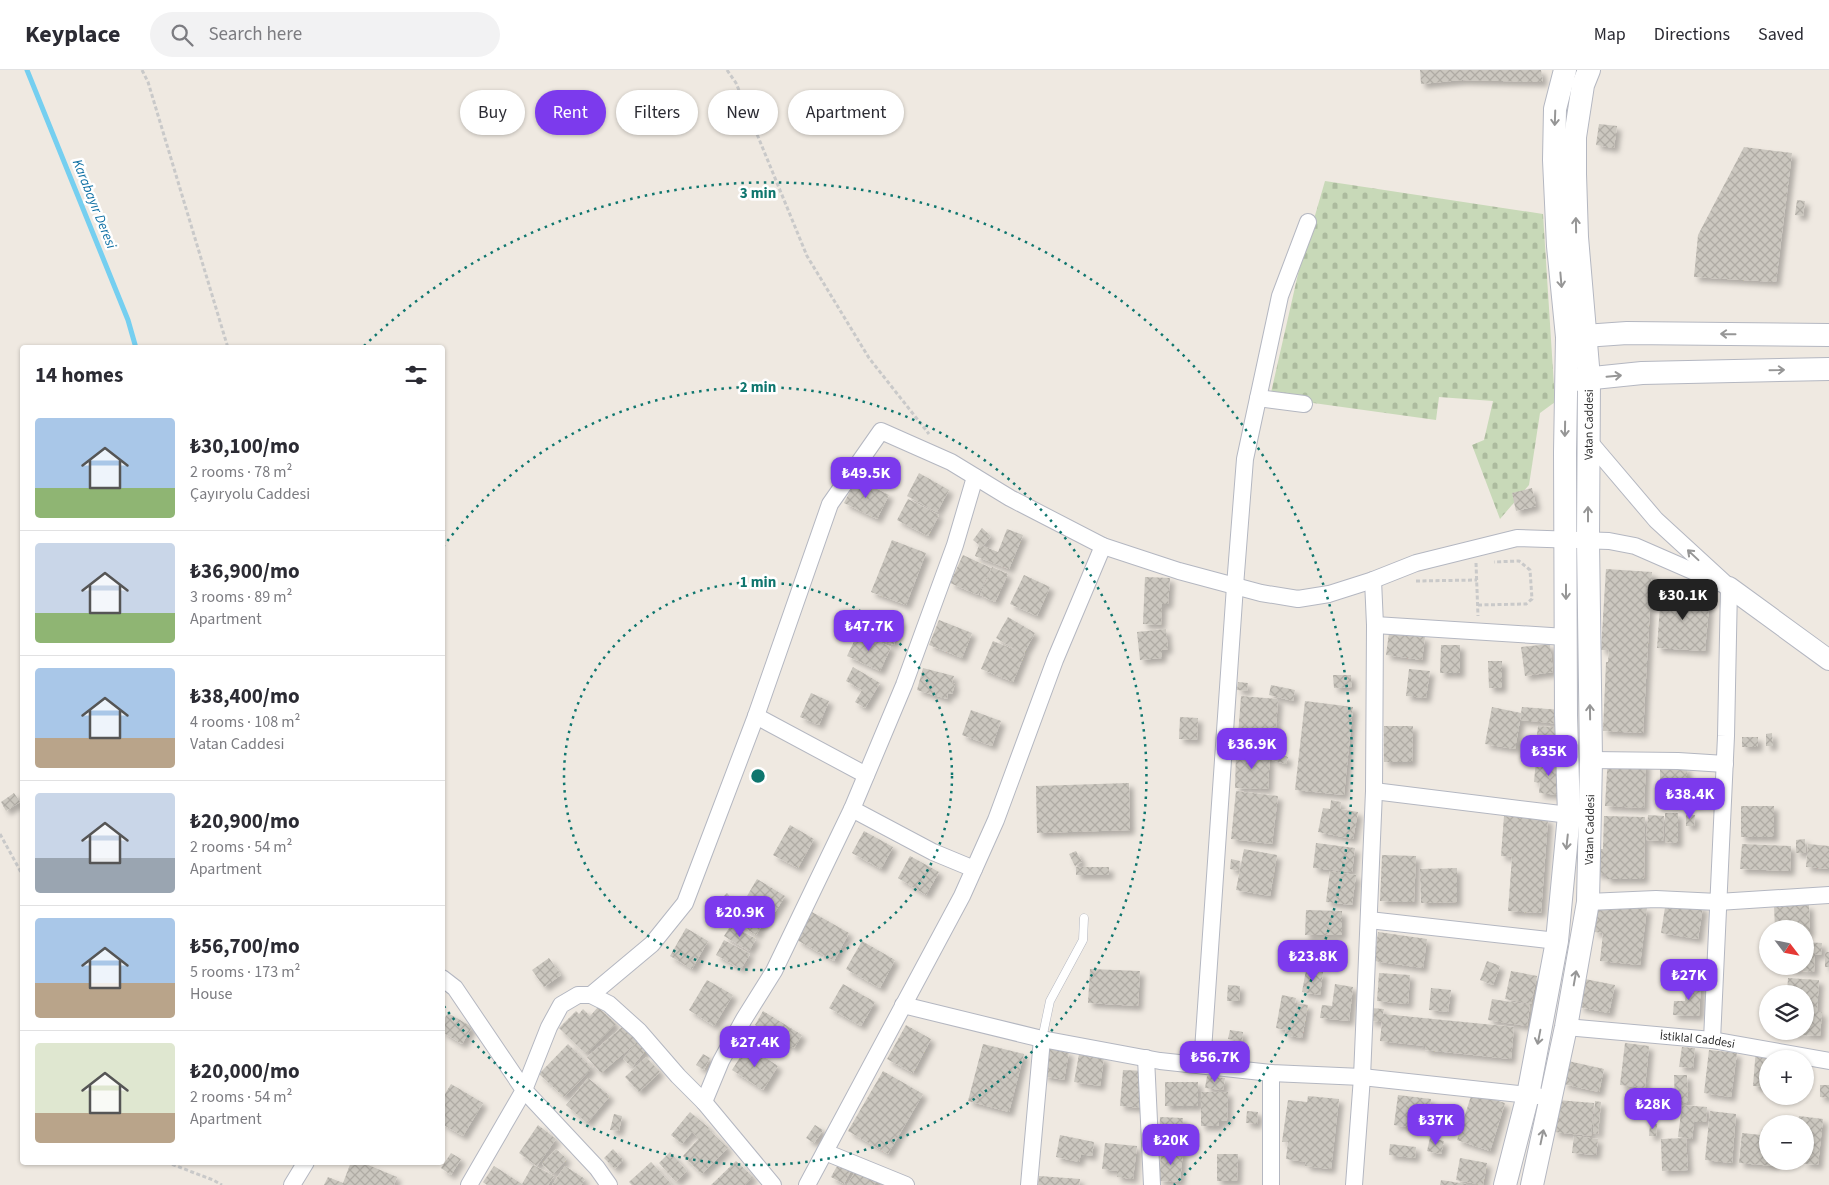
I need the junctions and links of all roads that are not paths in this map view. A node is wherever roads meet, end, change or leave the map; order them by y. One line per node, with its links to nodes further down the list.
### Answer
1 (1565, 70): 5 (main road, one-way to 5)
2 (1589, 70): 5 (main road, one-way to 2)
3 (1308, 222): 9 (street)
4 (1829, 335): 5 (main road, one-way to 5)
5 (1576, 336): 7 (main road, Vatan Caddesi); 8 (main road, Vatan Caddesi)
6 (1829, 369): 7 (main road, one-way to 6)
7 (1588, 378): 8 (main road); 11 (main road, Vatan Caddesi)
8 (1566, 381): 13 (main road, Vatan Caddesi, one-way to 13)
9 (1258, 398): 10 (street); 16 (street)
10 (1304, 404)
11 (1588, 440): 13 (main road, Vatan Caddesi, one-way to 11); 17 (street, one-way to 11)
12 (975, 476): 14 (street); 21 (street); 24 (street)
13 (1577, 540): 15 (street); 17 (street); 19 (main road, Vatan Caddesi, one-way to 19); 22 (main road, Vatan Caddesi, one-way to 13)
14 (1103, 546): 16 (street); 28 (street)
15 (1373, 580): 16 (street); 18 (street)
16 (1235, 586): 43 (street)
17 (1729, 587): 20 (street); 23 (street)
18 (1375, 625): 19 (street); 25 (street)
19 (1566, 637): 27 (main road, Vatan Caddesi)
20 (1829, 660)
21 (756, 716): 24 (street); 36 (street)
22 (1591, 760): 23 (street); 30 (main road, Vatan Caddesi)
23 (1725, 764): 31 (street)
24 (866, 775): 26 (street)
25 (1374, 791): 27 (street); 33 (street)
26 (852, 809): 28 (street); 49 (street)
27 (1569, 815): 34 (main road, Vatan Caddesi, one-way to 34)
28 (974, 869): 37 (street)
29 (1829, 895): 31 (street)
30 (1588, 902): 31 (street); 38 (main road, Vatan Caddesi, one-way to 30)
31 (1718, 902): 40 (street)
32 (1084, 918): 39 (lane)
33 (1369, 920): 34 (street); 45 (street)
34 (1557, 941): 47 (main road, Vatan Caddesi, one-way to 47)
35 (445, 980): 46 (street)
36 (591, 995): 46 (street); 49 (street)
37 (903, 1005): 39 (street); 50 (street)
38 (1566, 1028): 40 (street, İstiklal Caddesi); 48 (main road, Vatan Caddesi)
39 (1042, 1039): 41 (street); 58 (street)
40 (1712, 1040): 42 (street, İstiklal Caddesi)
41 (1146, 1058): 43 (street); 59 (street)
42 (1829, 1061)
43 (1202, 1065): 44 (street)
44 (1271, 1072): 45 (street); 60 (street)
45 (1362, 1077): 47 (street); 61 (street)
46 (524, 1090): 53 (street); 54 (street)
47 (1528, 1095): 48 (street); 62 (main road, Vatan Caddesi)
48 (1550, 1098): 63 (main road, Vatan Caddesi, one-way to 48)
49 (704, 1102): 55 (street)
50 (825, 1152): 56 (street); 57 (street)
51 (304, 1165): 52 (street)
52 (292, 1185)
53 (469, 1185)
54 (609, 1185)
55 (773, 1185)
56 (808, 1185)
57 (906, 1185)
58 (1029, 1185)
59 (1152, 1185)
60 (1271, 1185)
61 (1354, 1185)
62 (1505, 1185)
63 (1532, 1185)

